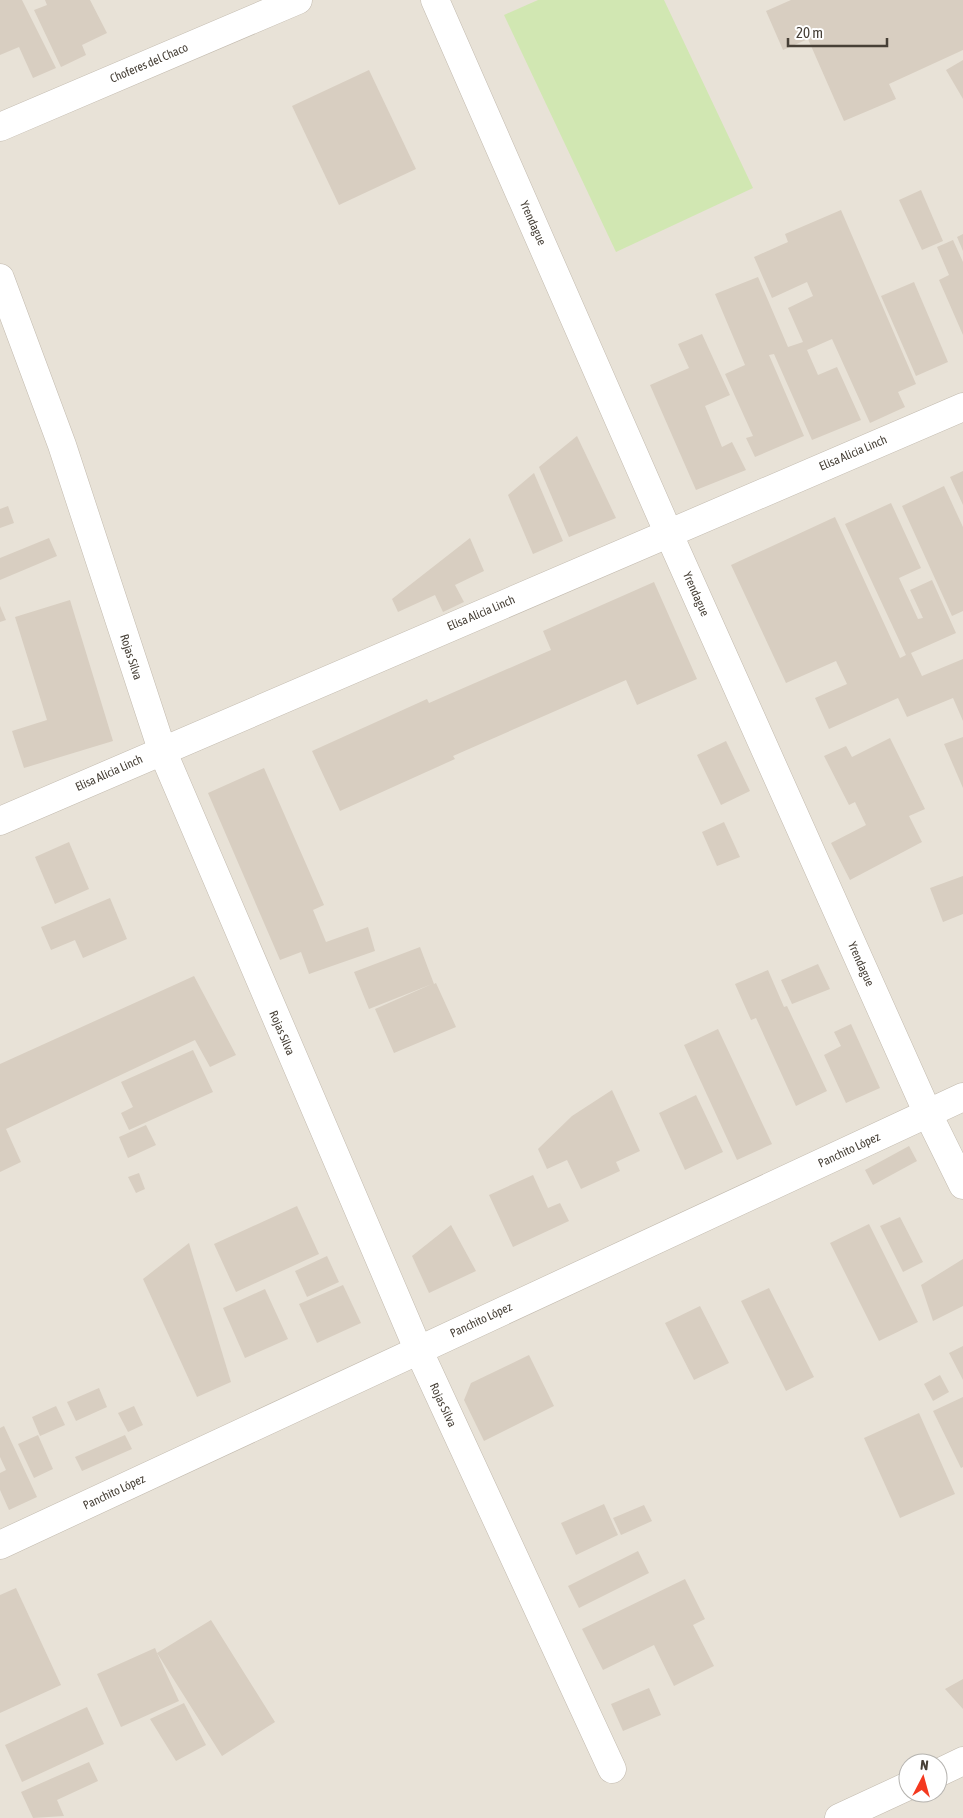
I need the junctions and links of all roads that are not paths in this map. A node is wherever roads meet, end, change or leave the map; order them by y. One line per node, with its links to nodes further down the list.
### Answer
1 (298, 0): 3 (street, Choferes del Chaco)
2 (435, 0): 6 (street, Yrendague)
3 (0, 127)
4 (0, 278): 7 (street, Rojas Silva)
5 (963, 407): 6 (street, Elisa Alicia Linch)
6 (668, 532): 7 (street, Elisa Alicia Linch); 10 (street, Yrendague)
7 (162, 750): 8 (street, Elisa Alicia Linch); 12 (street, Rojas Silva)
8 (0, 821)
9 (963, 1097): 10 (street, Panchito López)
10 (928, 1114): 11 (street, Yrendague); 12 (street, Panchito López)
11 (963, 1186)
12 (418, 1349): 13 (street, Panchito López); 16 (street, Rojas Silva)
13 (0, 1545)
14 (963, 1761): 15 (street)
15 (948, 1768)
16 (612, 1769)
17 (898, 1791): 18 (street)
18 (839, 1818)

